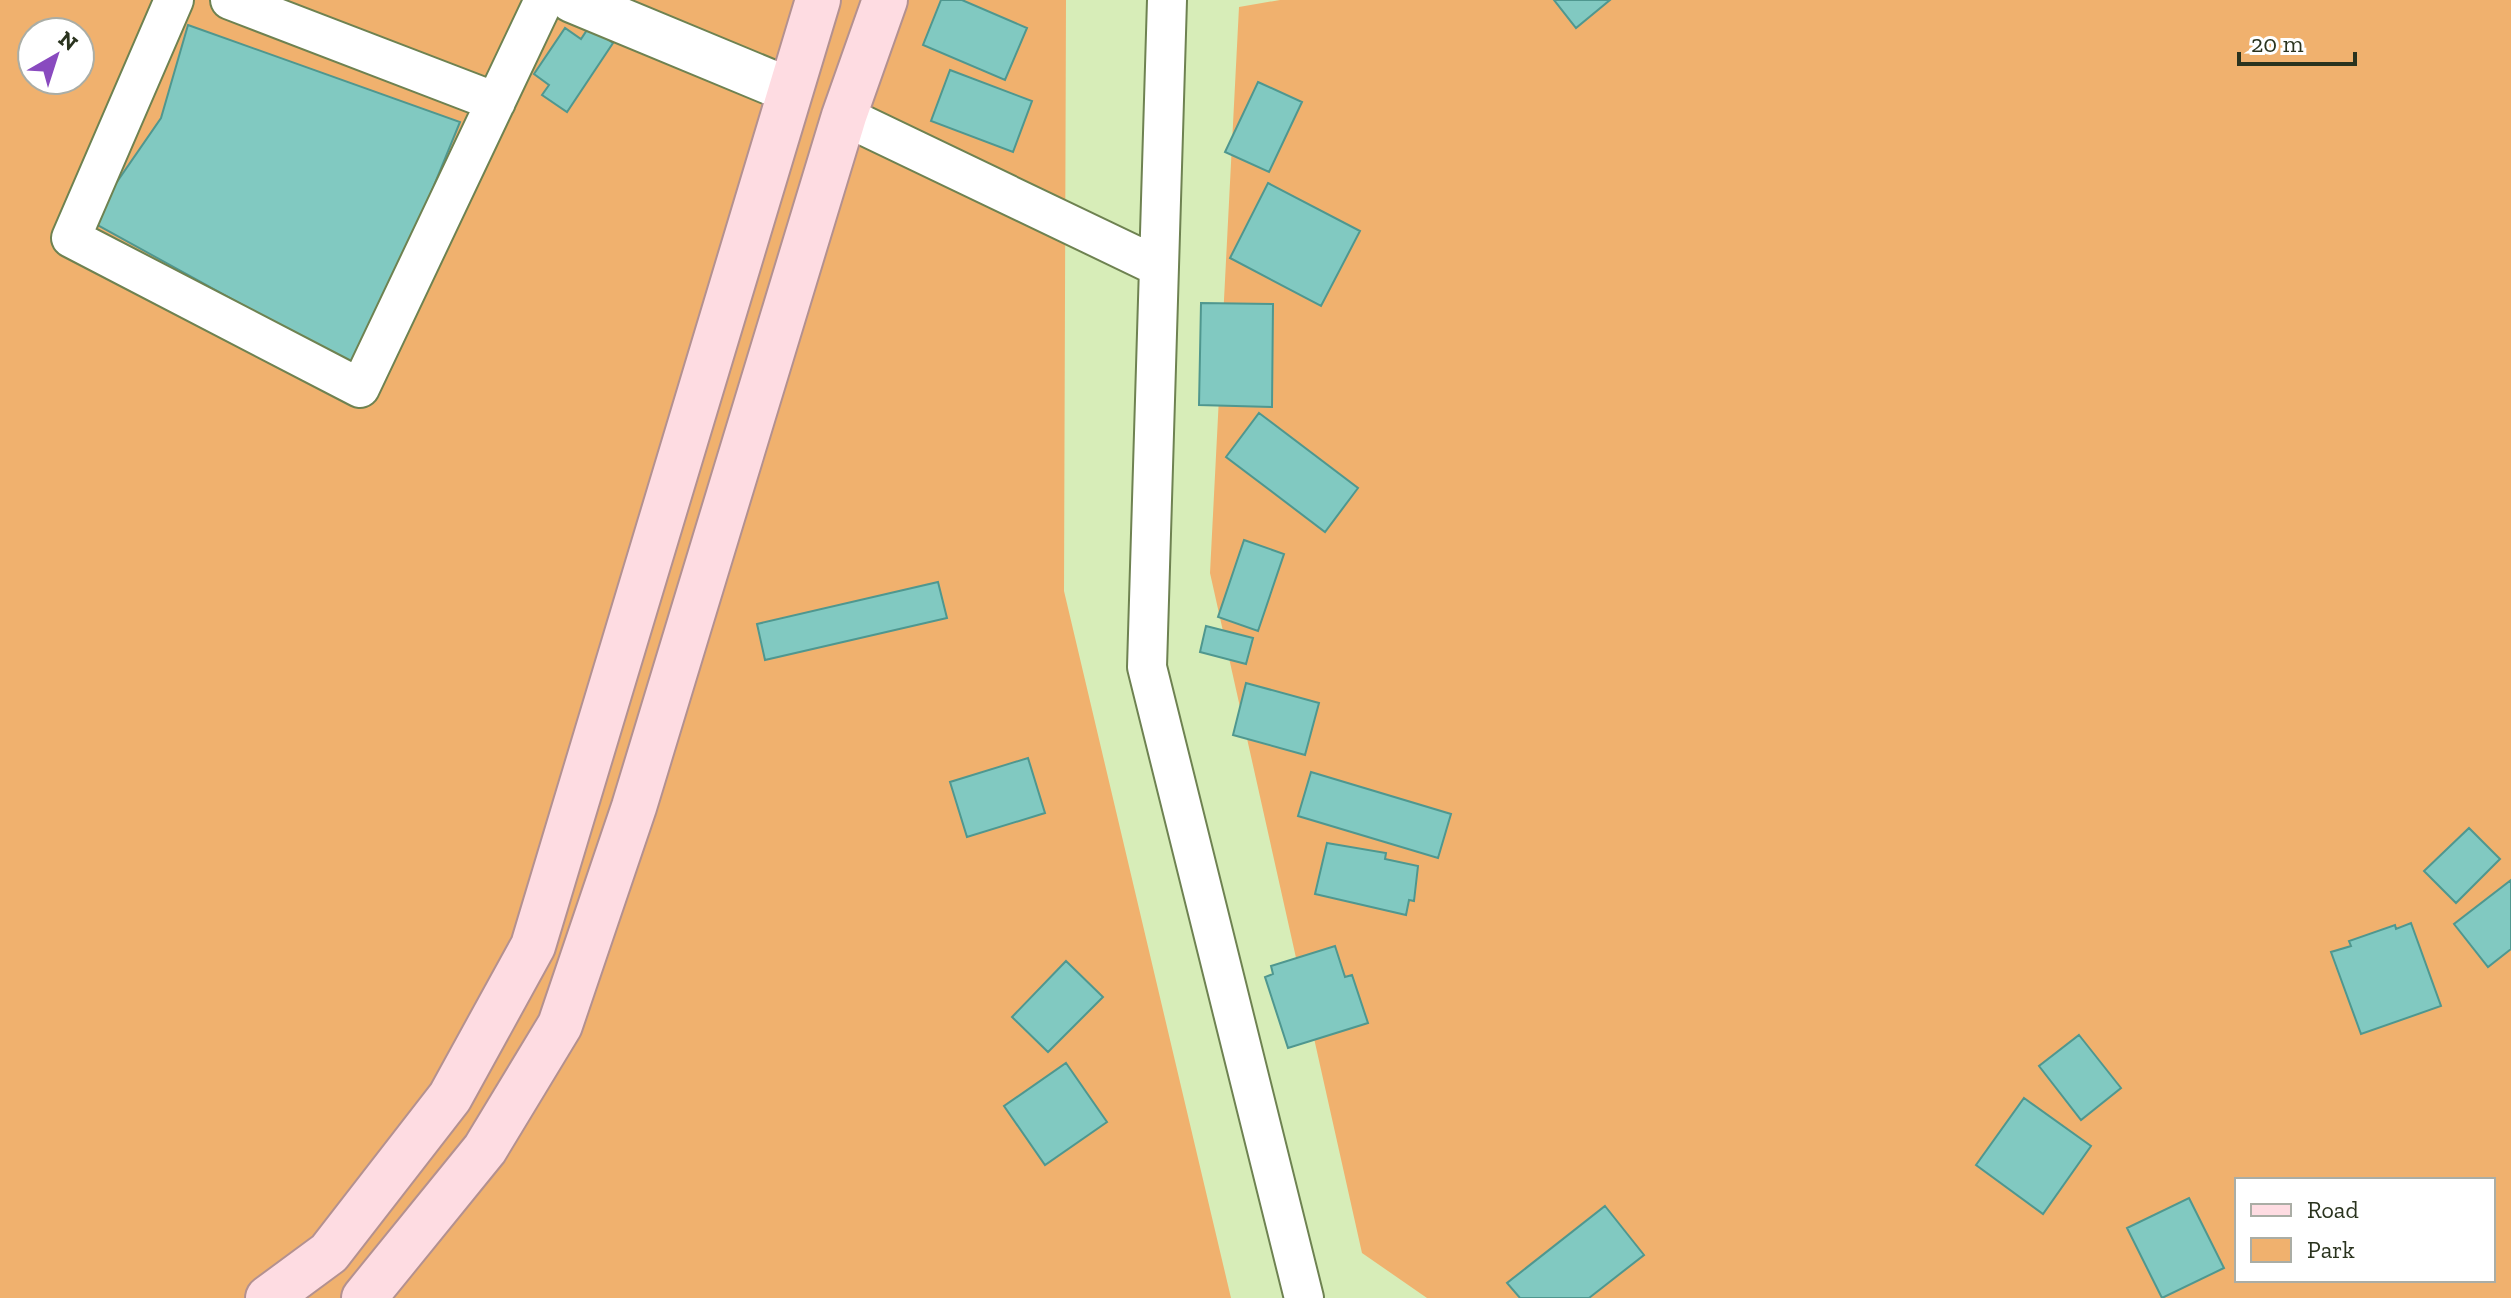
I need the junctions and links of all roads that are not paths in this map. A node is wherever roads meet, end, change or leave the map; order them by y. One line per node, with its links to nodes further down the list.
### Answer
1 (174, 0): 9 (street)
2 (230, 0): 9 (street)
3 (544, 0): 9 (street)
4 (572, 0): 8 (street)
5 (818, 0): 8 (main road)
6 (885, 0): 10 (main road)
7 (1167, 0): 11 (street)
8 (789, 90): 12 (main road)
9 (496, 102)
10 (844, 116): 11 (street); 13 (main road)
11 (1159, 267): 14 (street)
12 (268, 1298)
13 (364, 1298)
14 (1304, 1298)

